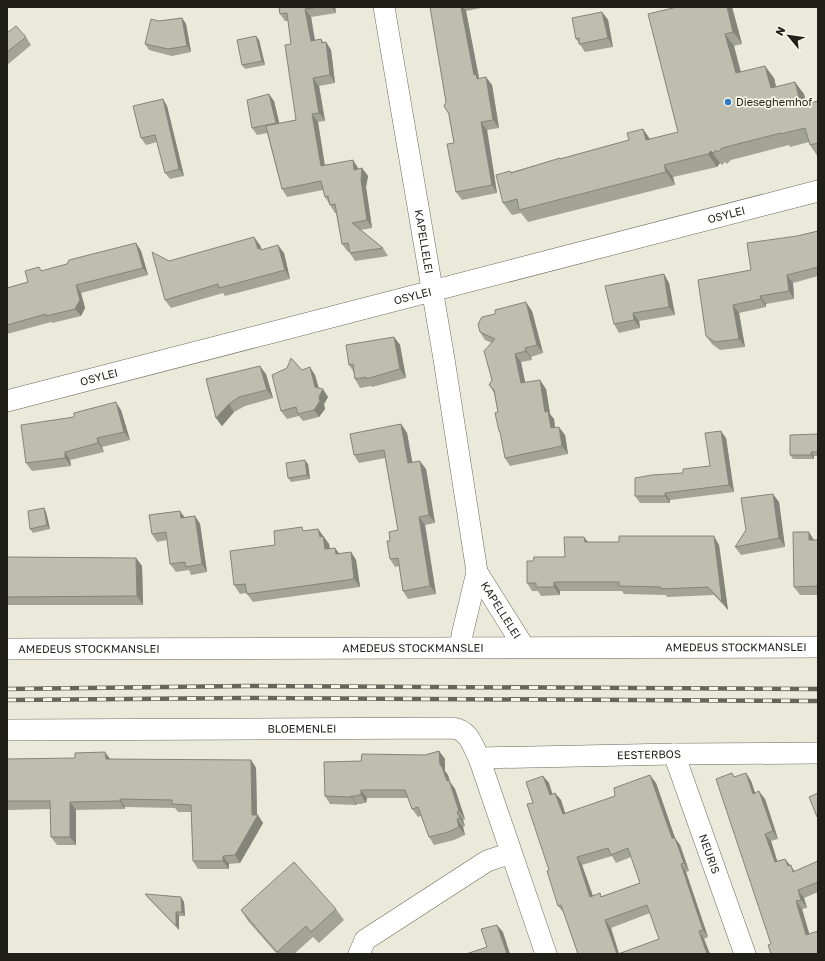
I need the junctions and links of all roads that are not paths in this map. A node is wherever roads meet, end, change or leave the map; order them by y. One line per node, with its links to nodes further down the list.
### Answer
1 (384, 7): 3 (street, KAPELLELEI)
2 (818, 191): 3 (street, OSYLEI)
3 (433, 291): 4 (street, OSYLEI); 5 (street, KAPELLELEI)
4 (7, 401)
5 (477, 572): 7 (street, KAPELLELEI); 8 (street, KAPELLELEI)
6 (818, 646): 8 (street, AMEDEUS STOCKMANSLEI)
7 (461, 647): 8 (street, AMEDEUS STOCKMANSLEI); 9 (street, AMEDEUS STOCKMANSLEI)
8 (524, 647)
9 (7, 649)
10 (7, 730): 13 (street, BLOEMENLEI)
11 (818, 753): 12 (street, EESTERBOS)
12 (674, 754): 13 (street, EESTERBOS); 17 (street, NEURIS)
13 (479, 758): 14 (street, BLOEMENLEI)
14 (511, 853): 15 (street); 16 (street, BLOEMENLEI)
15 (359, 954)
16 (546, 954)
17 (745, 954)

